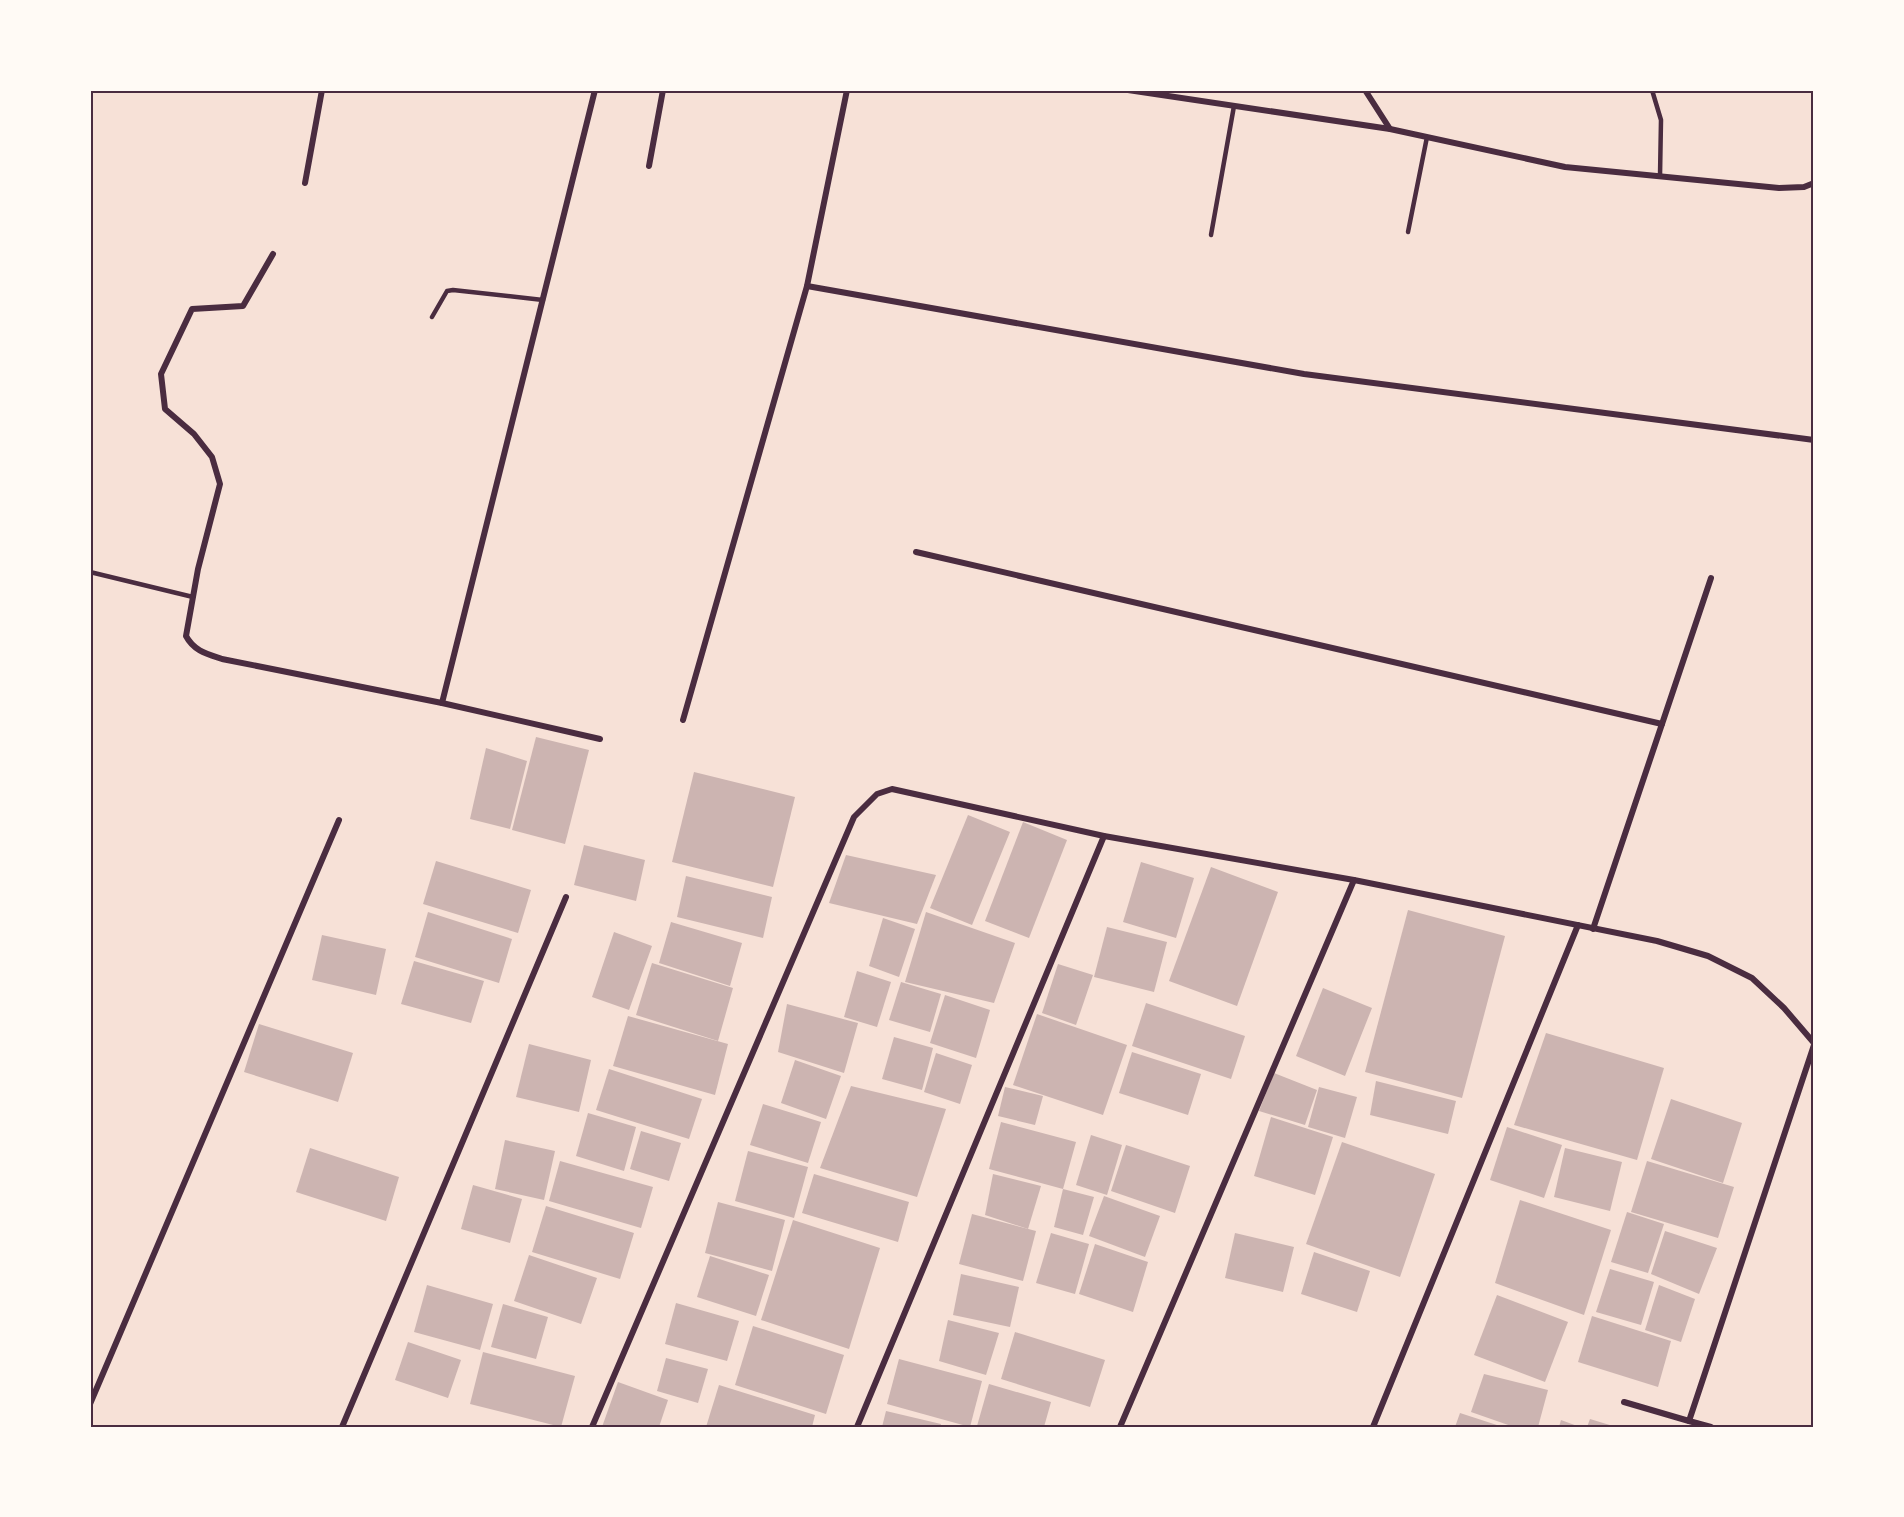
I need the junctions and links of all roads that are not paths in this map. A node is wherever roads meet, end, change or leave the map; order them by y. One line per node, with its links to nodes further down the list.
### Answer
1 (322, 90): 13 (street)
2 (595, 90): 19 (street)
3 (663, 90): 11 (street)
4 (847, 90): 18 (street)
5 (1128, 90): 8 (street)
6 (1365, 90): 9 (street)
7 (1652, 90): 12 (lane)
8 (1234, 106): 9 (street); 16 (lane)
9 (1390, 129): 10 (street)
10 (1427, 137): 12 (street); 15 (lane)
11 (649, 166)
12 (1660, 176): 14 (street)
13 (305, 183)
14 (1814, 183)
15 (1408, 232)
16 (1211, 235)
17 (273, 254): 25 (street)
18 (807, 286): 21 (street); 27 (street)
19 (543, 300): 20 (lane); 26 (street)
20 (432, 317)
21 (1814, 440)
22 (916, 552): 28 (street)
23 (90, 572): 25 (lane)
24 (1711, 578): 28 (street)
25 (193, 597): 26 (street)
26 (442, 703): 29 (street)
27 (683, 720)
28 (1662, 724): 35 (street)
29 (600, 739)
30 (339, 820): 38 (street)
31 (1104, 836): 32 (street); 41 (street); 42 (street)
32 (1354, 880): 34 (street); 43 (street)
33 (566, 897): 40 (street)
34 (1578, 925): 35 (street); 44 (street)
35 (1593, 929): 36 (street)
36 (1814, 1044): 39 (street)
37 (1624, 1402): 39 (street)
38 (90, 1404)
39 (1689, 1421): 45 (street)
40 (342, 1427)
41 (592, 1427)
42 (857, 1427)
43 (1120, 1427)
44 (1373, 1427)
45 (1711, 1427)

